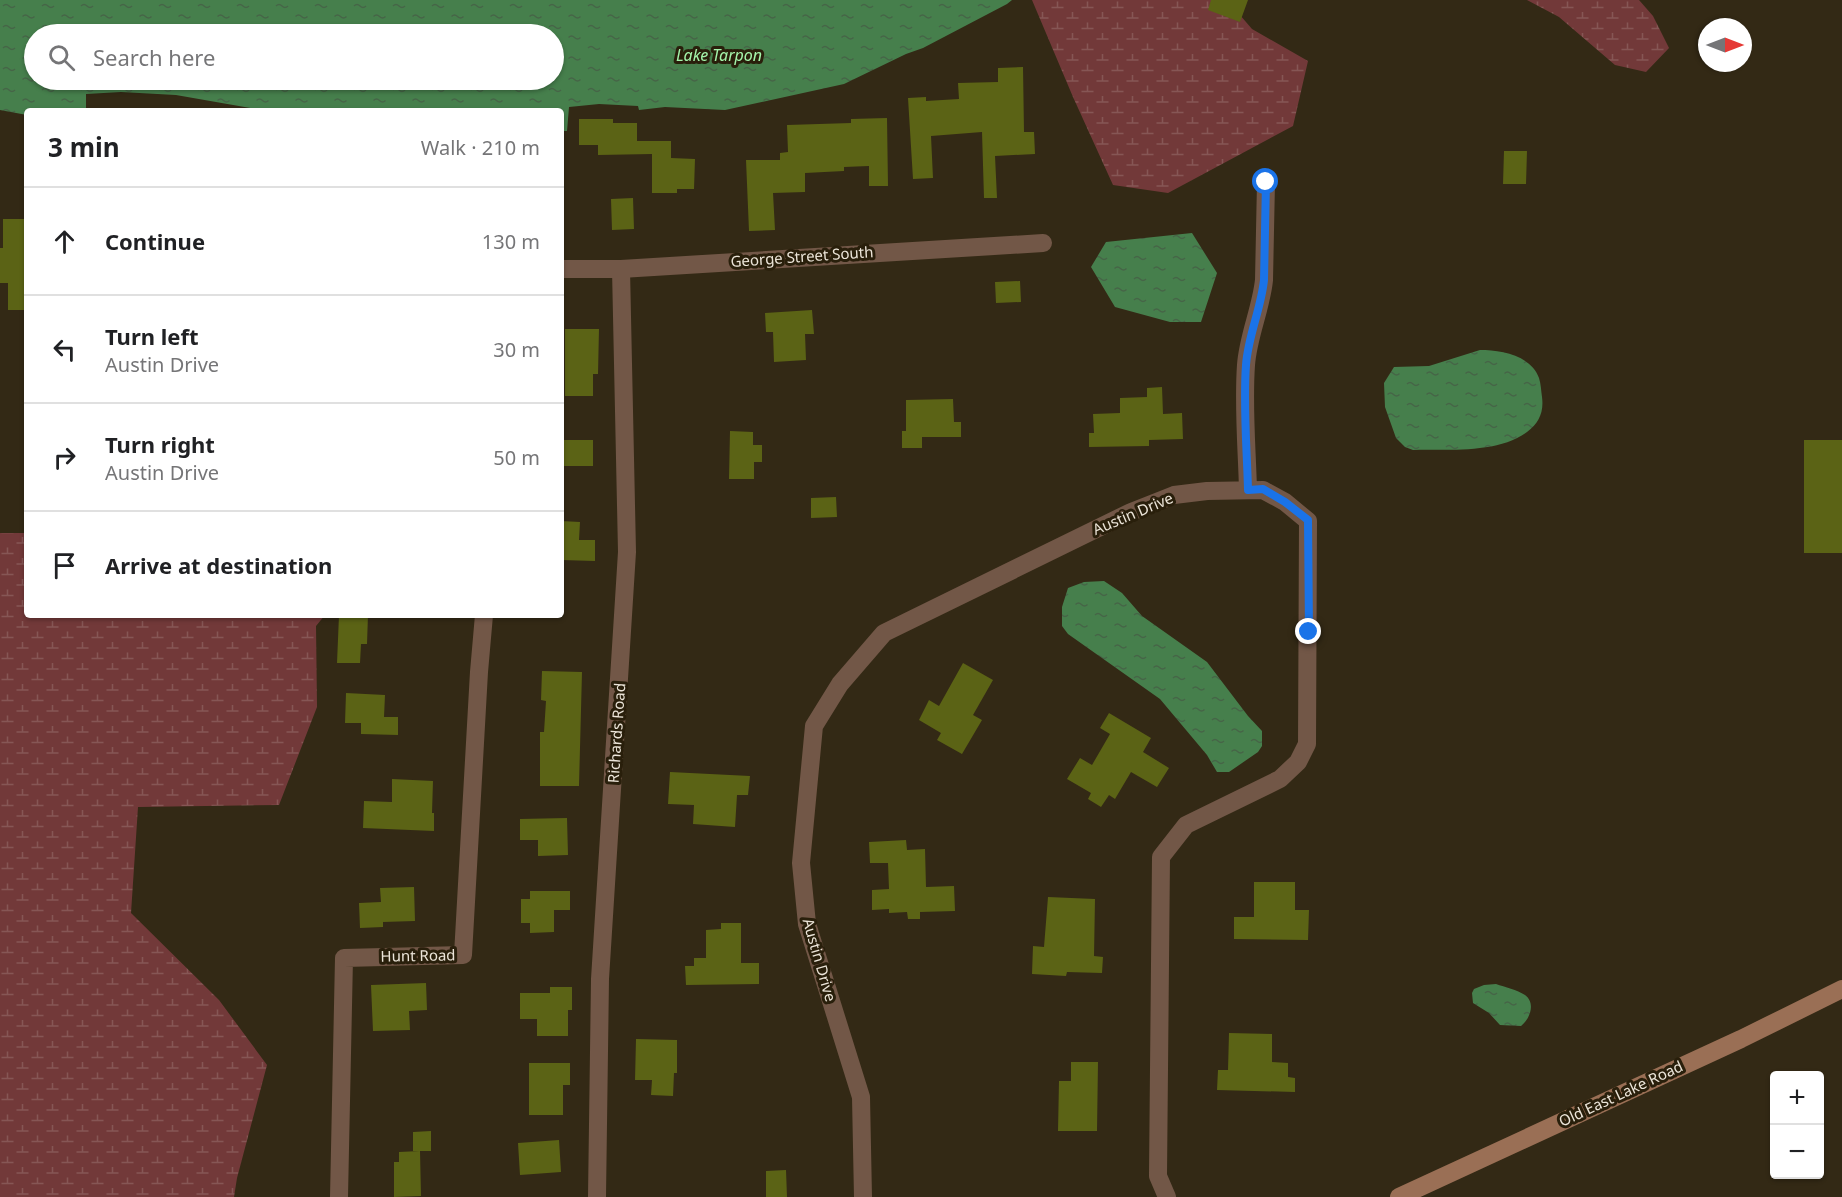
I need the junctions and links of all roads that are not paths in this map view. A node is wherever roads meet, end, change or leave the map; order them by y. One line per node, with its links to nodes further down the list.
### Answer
1 (1266, 182): 5 (street)
2 (1043, 243): 4 (street, George Street South)
3 (564, 269): 4 (street, George Street South)
4 (621, 269): 9 (street, Richards Road)
5 (1248, 490): 10 (street, Austin Drive); 11 (street, Austin Drive)
6 (484, 618): 8 (street, Hunt Road)
7 (1842, 989): 12 (street, Old East Lake Road)
8 (339, 1197)
9 (597, 1197)
10 (863, 1197)
11 (1167, 1197)
12 (1399, 1197)

